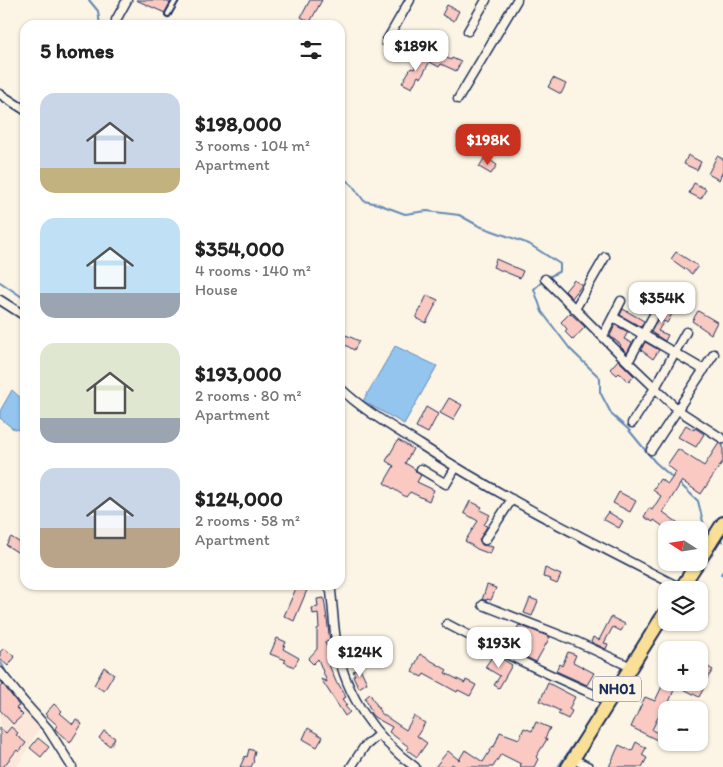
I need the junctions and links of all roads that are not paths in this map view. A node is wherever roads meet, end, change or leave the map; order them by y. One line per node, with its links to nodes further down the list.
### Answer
1 (127, 0): 7 (street)
2 (176, 0): 6 (lane)
3 (410, 0): 9 (street)
4 (486, 0): 8 (street)
5 (517, 0): 11 (street)
6 (168, 14)
7 (116, 20)
8 (468, 31)
9 (386, 42)
10 (0, 94): 12 (street)
11 (458, 99)
12 (20, 107)
13 (605, 257): 17 (street)
14 (545, 279): 17 (street)
15 (0, 300): 18 (street)
16 (621, 301): 20 (street)
17 (575, 309): 23 (street)
18 (20, 313)
19 (655, 313): 22 (street)
20 (613, 316): 22 (street); 23 (street)
21 (686, 332): 24 (street)
22 (643, 334): 24 (street); 26 (street)
23 (603, 336): 26 (street)
24 (674, 353): 27 (street); 28 (street)
25 (714, 354): 27 (street)
26 (628, 362): 28 (street)
27 (704, 370): 30 (street)
28 (655, 388): 30 (street); 31 (street)
29 (345, 393): 34 (street)
30 (678, 410): 32 (street); 33 (street)
31 (632, 423)
32 (723, 439)
33 (651, 450)
34 (456, 467): 35 (street); 36 (street)
35 (421, 469)
36 (512, 499): 38 (street); 40 (street)
37 (717, 533): 39 (highway)
38 (485, 540)
39 (708, 547)
40 (665, 581)
41 (330, 590): 48 (street)
42 (482, 605): 45 (street)
43 (447, 624): 47 (street)
44 (658, 624): 45 (highway, NH01)
45 (631, 667): 47 (highway, NH01)
46 (0, 672): 50 (street)
47 (609, 701): 49 (highway, NH01)
48 (378, 735): 51 (street); 52 (street)
49 (570, 763): 53 (street)
50 (72, 767)
51 (350, 767)
52 (415, 767)
53 (589, 767)

